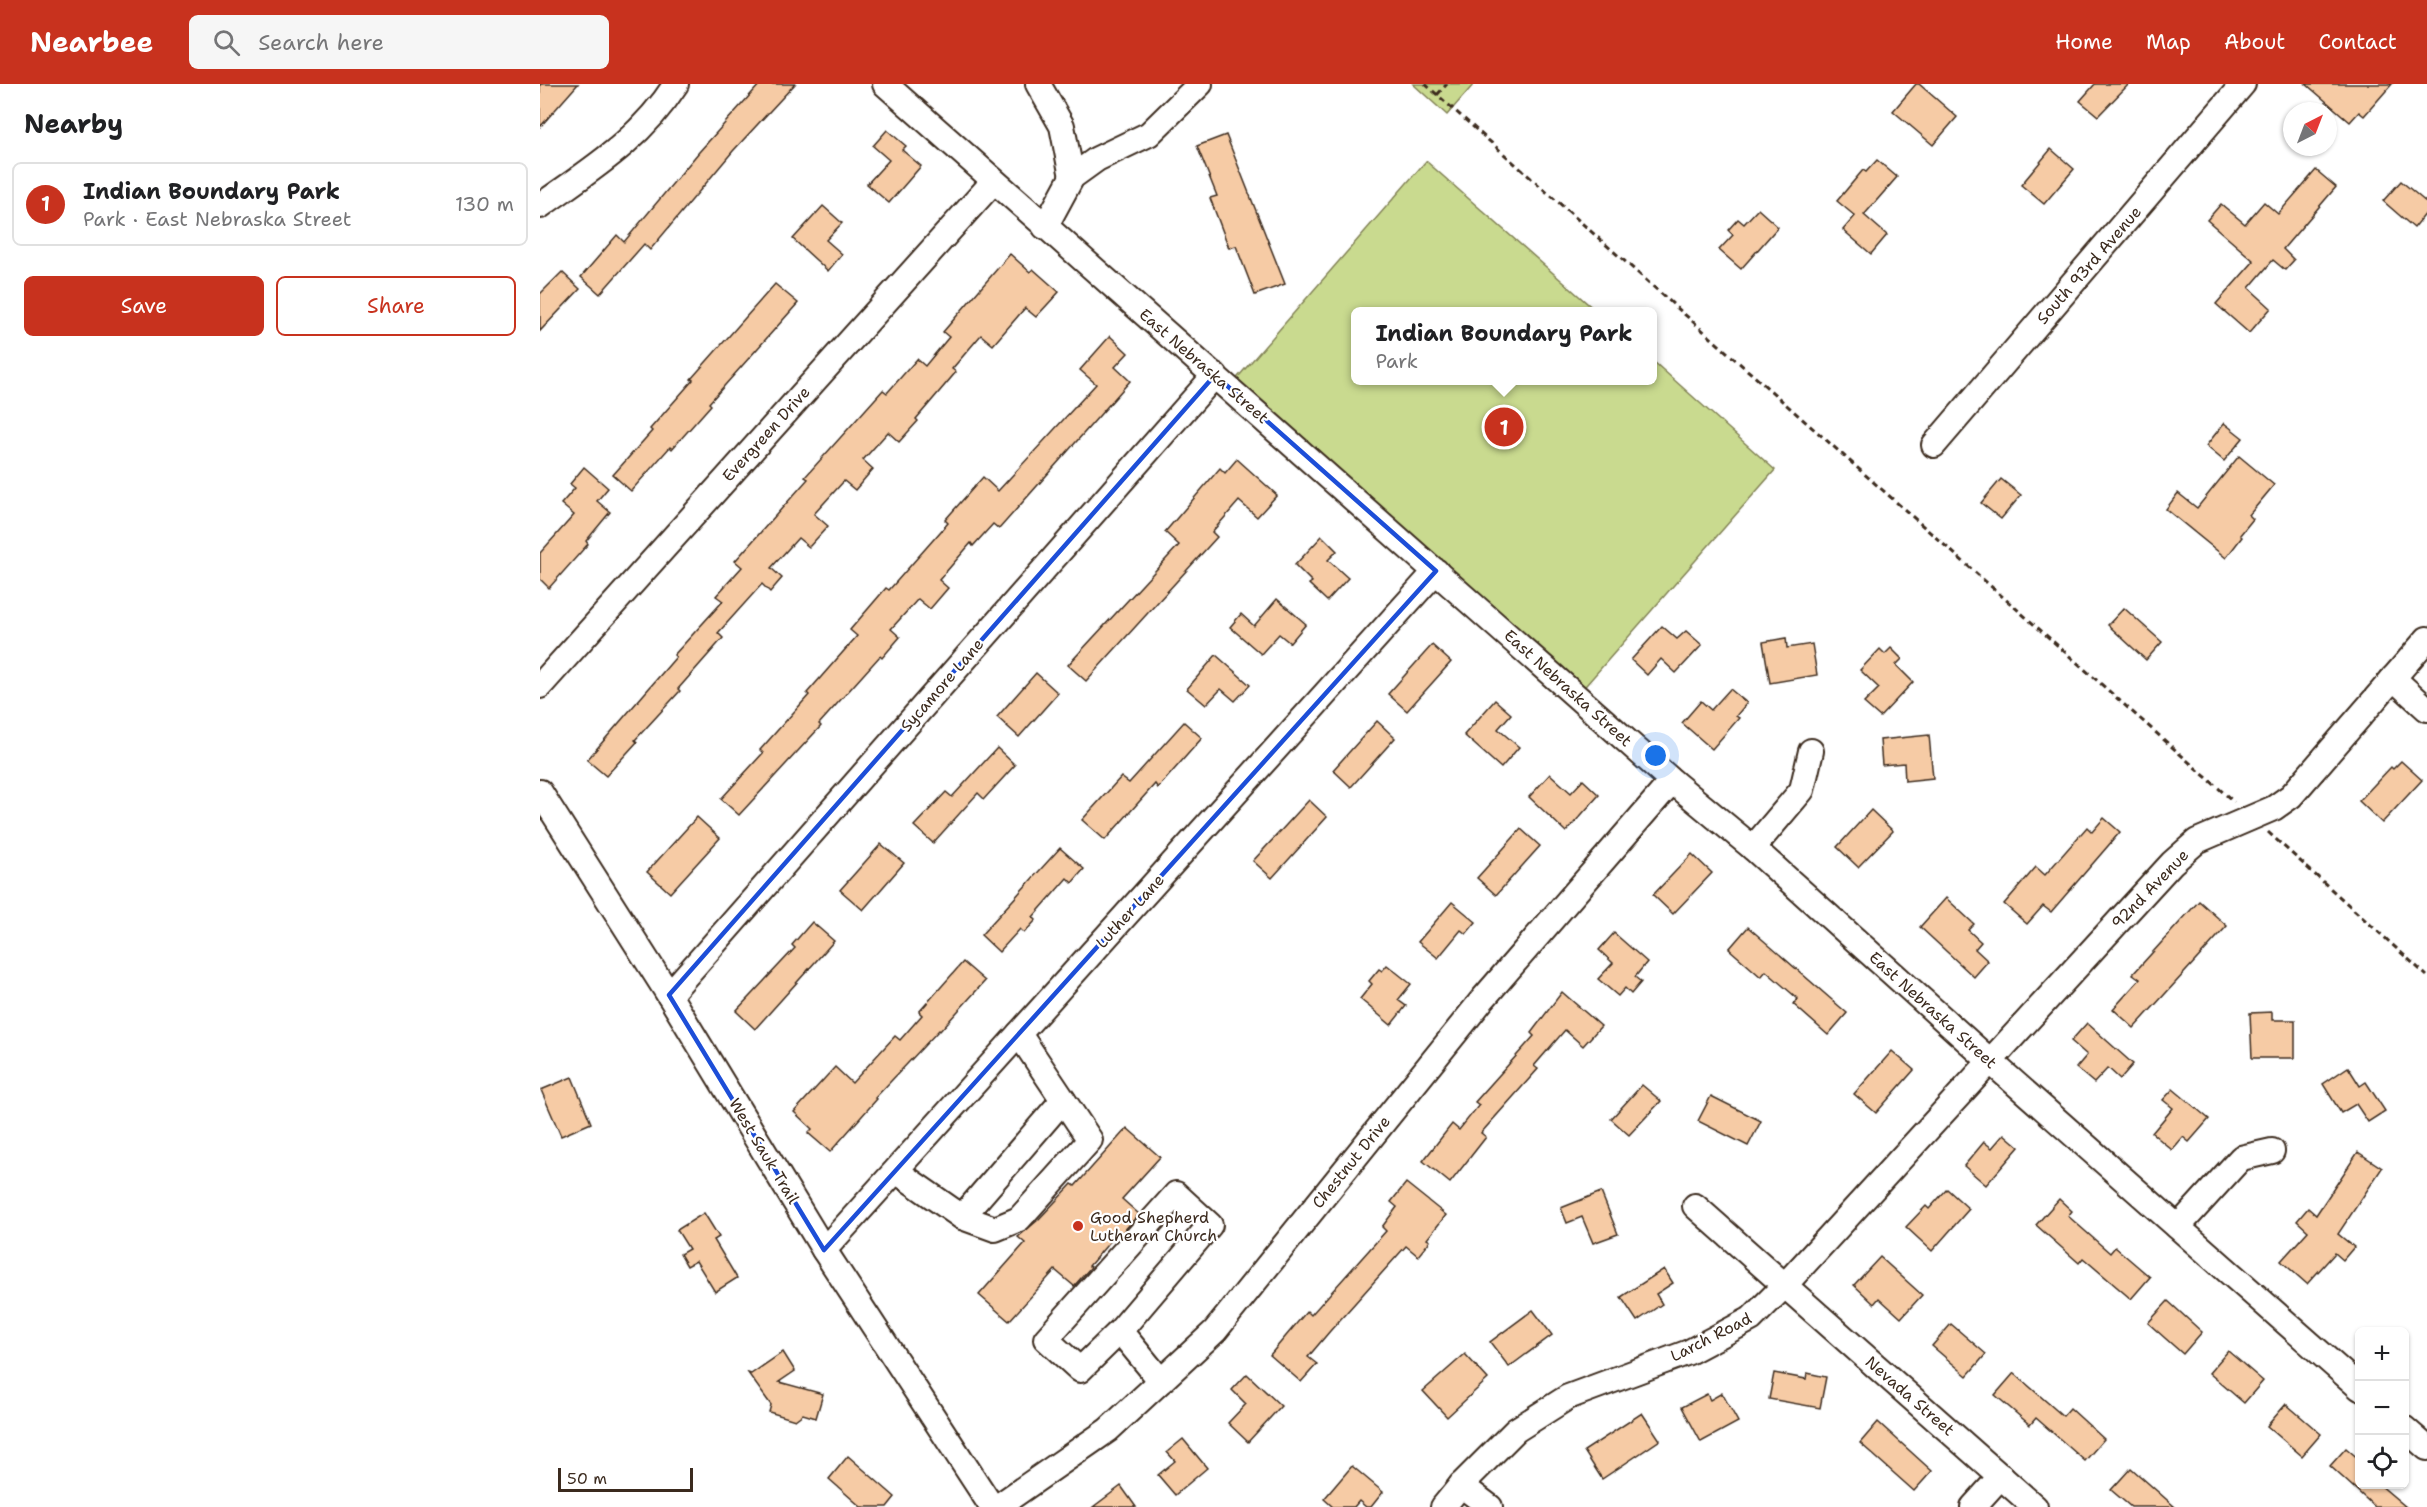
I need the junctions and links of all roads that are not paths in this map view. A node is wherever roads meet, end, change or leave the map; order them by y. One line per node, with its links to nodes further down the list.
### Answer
1 (675, 84): 8 (street)
2 (885, 84): 7 (street, East Nebraska Street)
3 (1038, 84): 6 (street)
4 (1200, 84): 6 (street)
5 (2243, 84): 11 (street, South 93rd Avenue)
6 (1072, 177): 9 (street)
7 (993, 182): 9 (street, East Nebraska Street); 15 (street, Evergreen Drive)
8 (540, 206)
9 (1045, 227): 10 (street, East Nebraska Street)
10 (1215, 375): 12 (street, East Nebraska Street); 21 (street, Sycamore Lane)
11 (1934, 445)
12 (1436, 571): 18 (street, East Nebraska Street); 22 (street, Luther Lane)
13 (2427, 639): 14 (street, 92nd Avenue)
14 (2393, 678): 16 (street); 23 (street, 92nd Avenue)
15 (540, 686)
16 (2427, 709)
17 (1811, 751): 20 (street)
18 (1672, 781): 20 (street, East Nebraska Street); 33 (street, Chestnut Drive)
19 (540, 792): 21 (street, West Sauk Trail)
20 (1753, 848): 23 (street, East Nebraska Street)
21 (669, 995): 30 (street, West Sauk Trail)
22 (1019, 1034): 24 (street); 26 (street, Luther Lane)
23 (1990, 1061): 29 (street, East Nebraska Street); 31 (street, Larch Road)
24 (1063, 1100): 28 (street); 28 (street)
25 (2272, 1150): 29 (street)
26 (896, 1171): 28 (street); 30 (street, Luther Lane)
27 (1695, 1206): 31 (street, Nevada Street)
28 (962, 1217)
29 (2178, 1227): 34 (street, East Nebraska Street)
30 (824, 1250): 39 (street, West Sauk Trail)
31 (1784, 1286): 37 (street, Nevada Street); 38 (street, Larch Road)
32 (1120, 1331): 32 (street); 33 (street)
33 (1161, 1381): 40 (street, Chestnut Drive)
34 (2355, 1384)
35 (2409, 1432): 36 (street)
36 (2427, 1448)
37 (2001, 1476): 43 (street); 44 (street, Nevada Street)
38 (1461, 1485): 41 (street, Larch Road); 42 (street)
39 (992, 1507)
40 (997, 1507)
41 (1443, 1507)
42 (1490, 1507)
43 (1973, 1507)
44 (2035, 1507)

